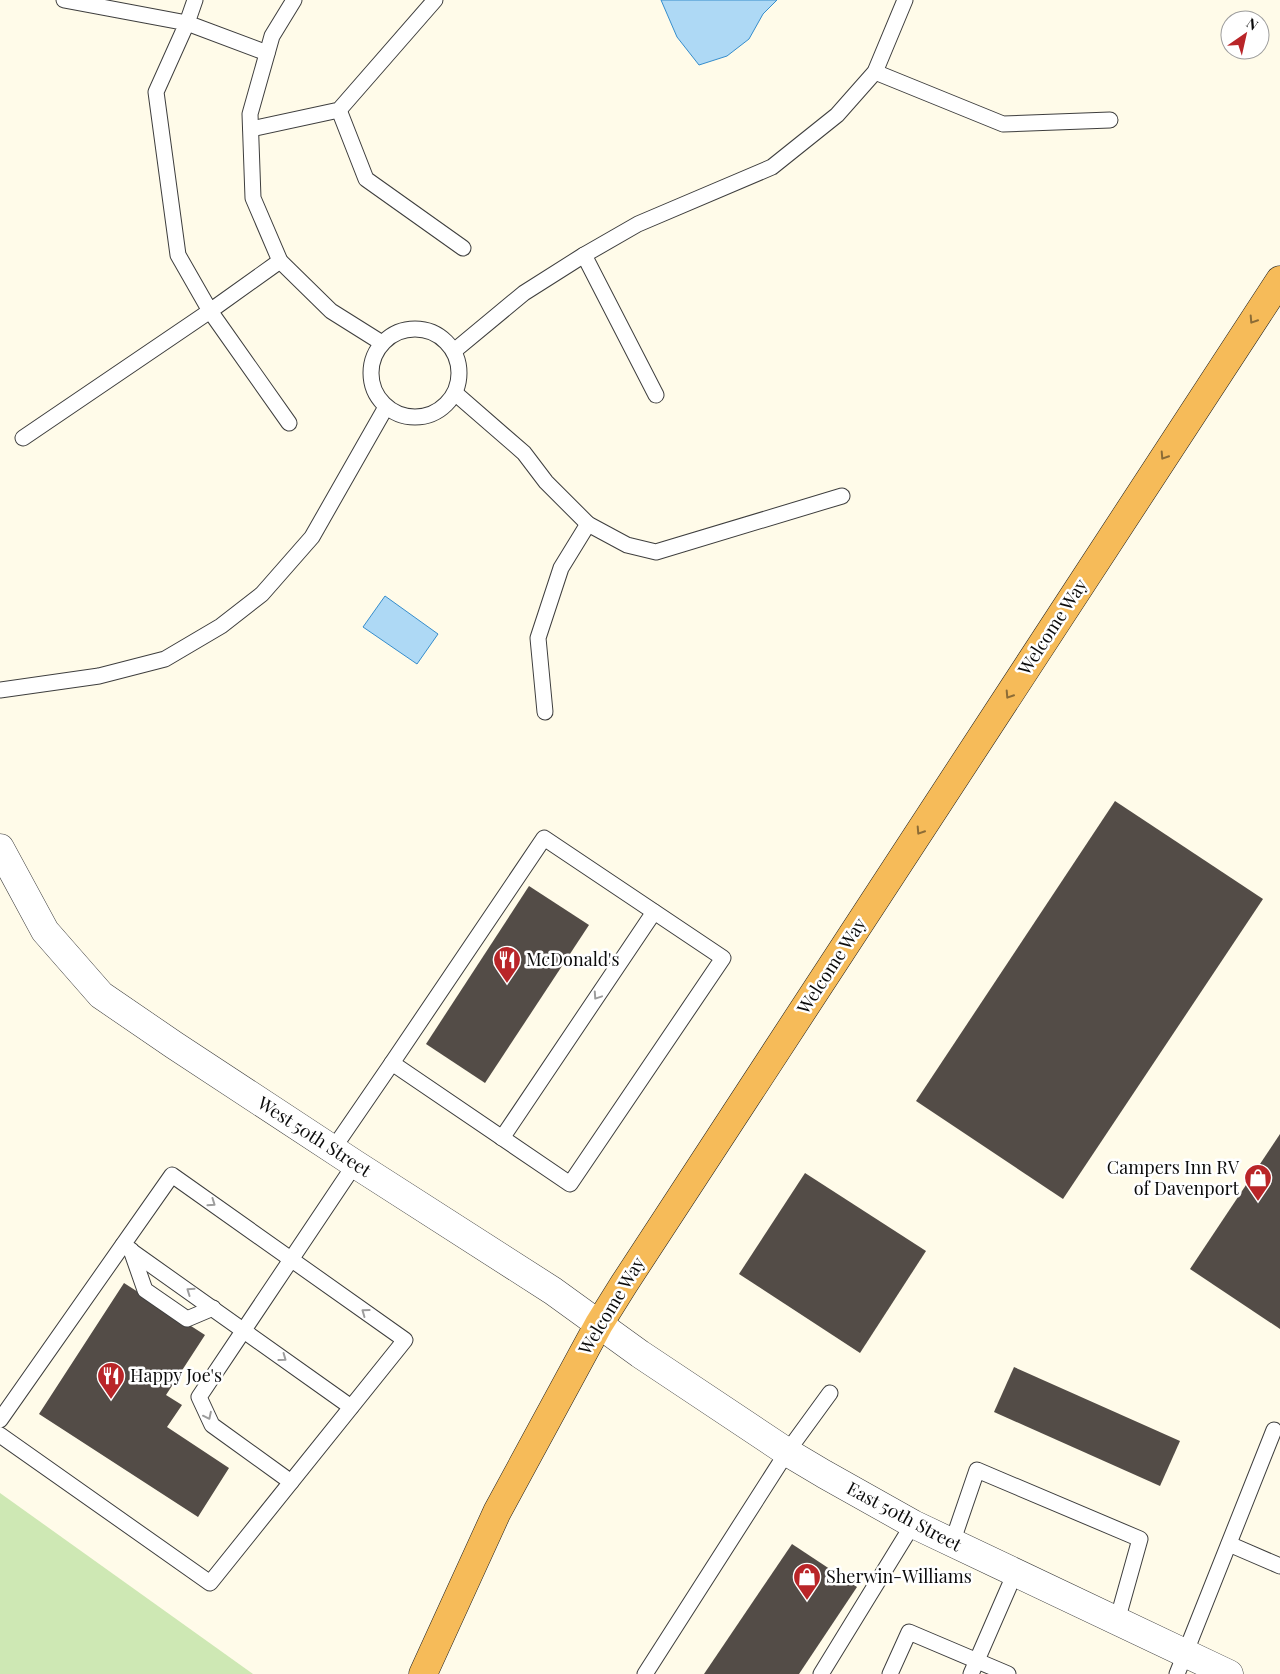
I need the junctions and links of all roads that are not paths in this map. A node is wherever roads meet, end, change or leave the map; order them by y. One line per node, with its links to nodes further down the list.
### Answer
1 (64, 0): 6 (lane)
2 (195, 0): 6 (lane)
3 (294, 0): 7 (lane)
4 (435, 0): 9 (lane)
5 (905, 0): 8 (lane)
6 (187, 23): 7 (lane); 16 (lane)
7 (267, 53): 11 (lane)
8 (875, 72): 10 (lane); 13 (lane)
9 (339, 110): 11 (lane); 12 (lane)
10 (1110, 120)
11 (251, 129): 14 (lane)
12 (463, 248)
13 (584, 255): 18 (lane); 20 (lane)
14 (280, 262): 16 (lane); 17 (lane)
15 (1280, 280): 36 (highway, Welcome Way, one-way to 36)
16 (210, 311): 22 (lane); 23 (lane)
17 (382, 343): 18 (lane); 21 (lane)
18 (454, 351): 19 (lane)
19 (455, 393): 21 (lane); 25 (lane)
20 (656, 395)
21 (386, 407): 26 (lane)
22 (289, 423)
23 (23, 438)
24 (842, 496): 25 (lane)
25 (588, 524): 27 (lane)
26 (0, 690)
27 (545, 712)
28 (0, 848): 32 (street, West 50th Street)
29 (654, 912): 30 (lane); 31 (lane, one-way to 31); 31 (lane)
30 (392, 1063): 31 (lane); 32 (lane)
31 (502, 1138)
32 (344, 1157): 34 (lane); 36 (street, West 50th Street)
33 (127, 1247): 34 (lane, one-way to 34); 35 (lane, one-way to 33); 35 (lane); 40 (lane)
34 (291, 1259): 37 (lane); 39 (lane, one-way to 34)
35 (213, 1308): 37 (lane)
36 (599, 1324): 43 (street, East 50th Street); 53 (highway, Welcome Way)
37 (244, 1330): 39 (lane, one-way to 39); 44 (lane, one-way to 44)
38 (830, 1393): 43 (lane)
39 (351, 1407): 44 (lane)
40 (0, 1420)
41 (1274, 1430): 47 (lane)
42 (0, 1435): 44 (lane)
43 (787, 1452): 45 (street, East 50th Street); 54 (lane)
44 (291, 1482)
45 (913, 1524): 46 (street, East 50th Street); 55 (lane)
46 (952, 1543): 49 (street, East 50th Street); 50 (lane)
47 (1229, 1544): 48 (lane); 51 (lane)
48 (1280, 1566)
49 (1015, 1573): 50 (street, East 50th Street); 52 (lane)
50 (1116, 1621): 51 (street, East 50th Street)
51 (1181, 1664): 58 (street, East 50th Street)
52 (974, 1667): 56 (lane); 57 (lane)
53 (423, 1674)
54 (645, 1674)
55 (821, 1674)
56 (890, 1674)
57 (1008, 1674)
58 (1229, 1674)

